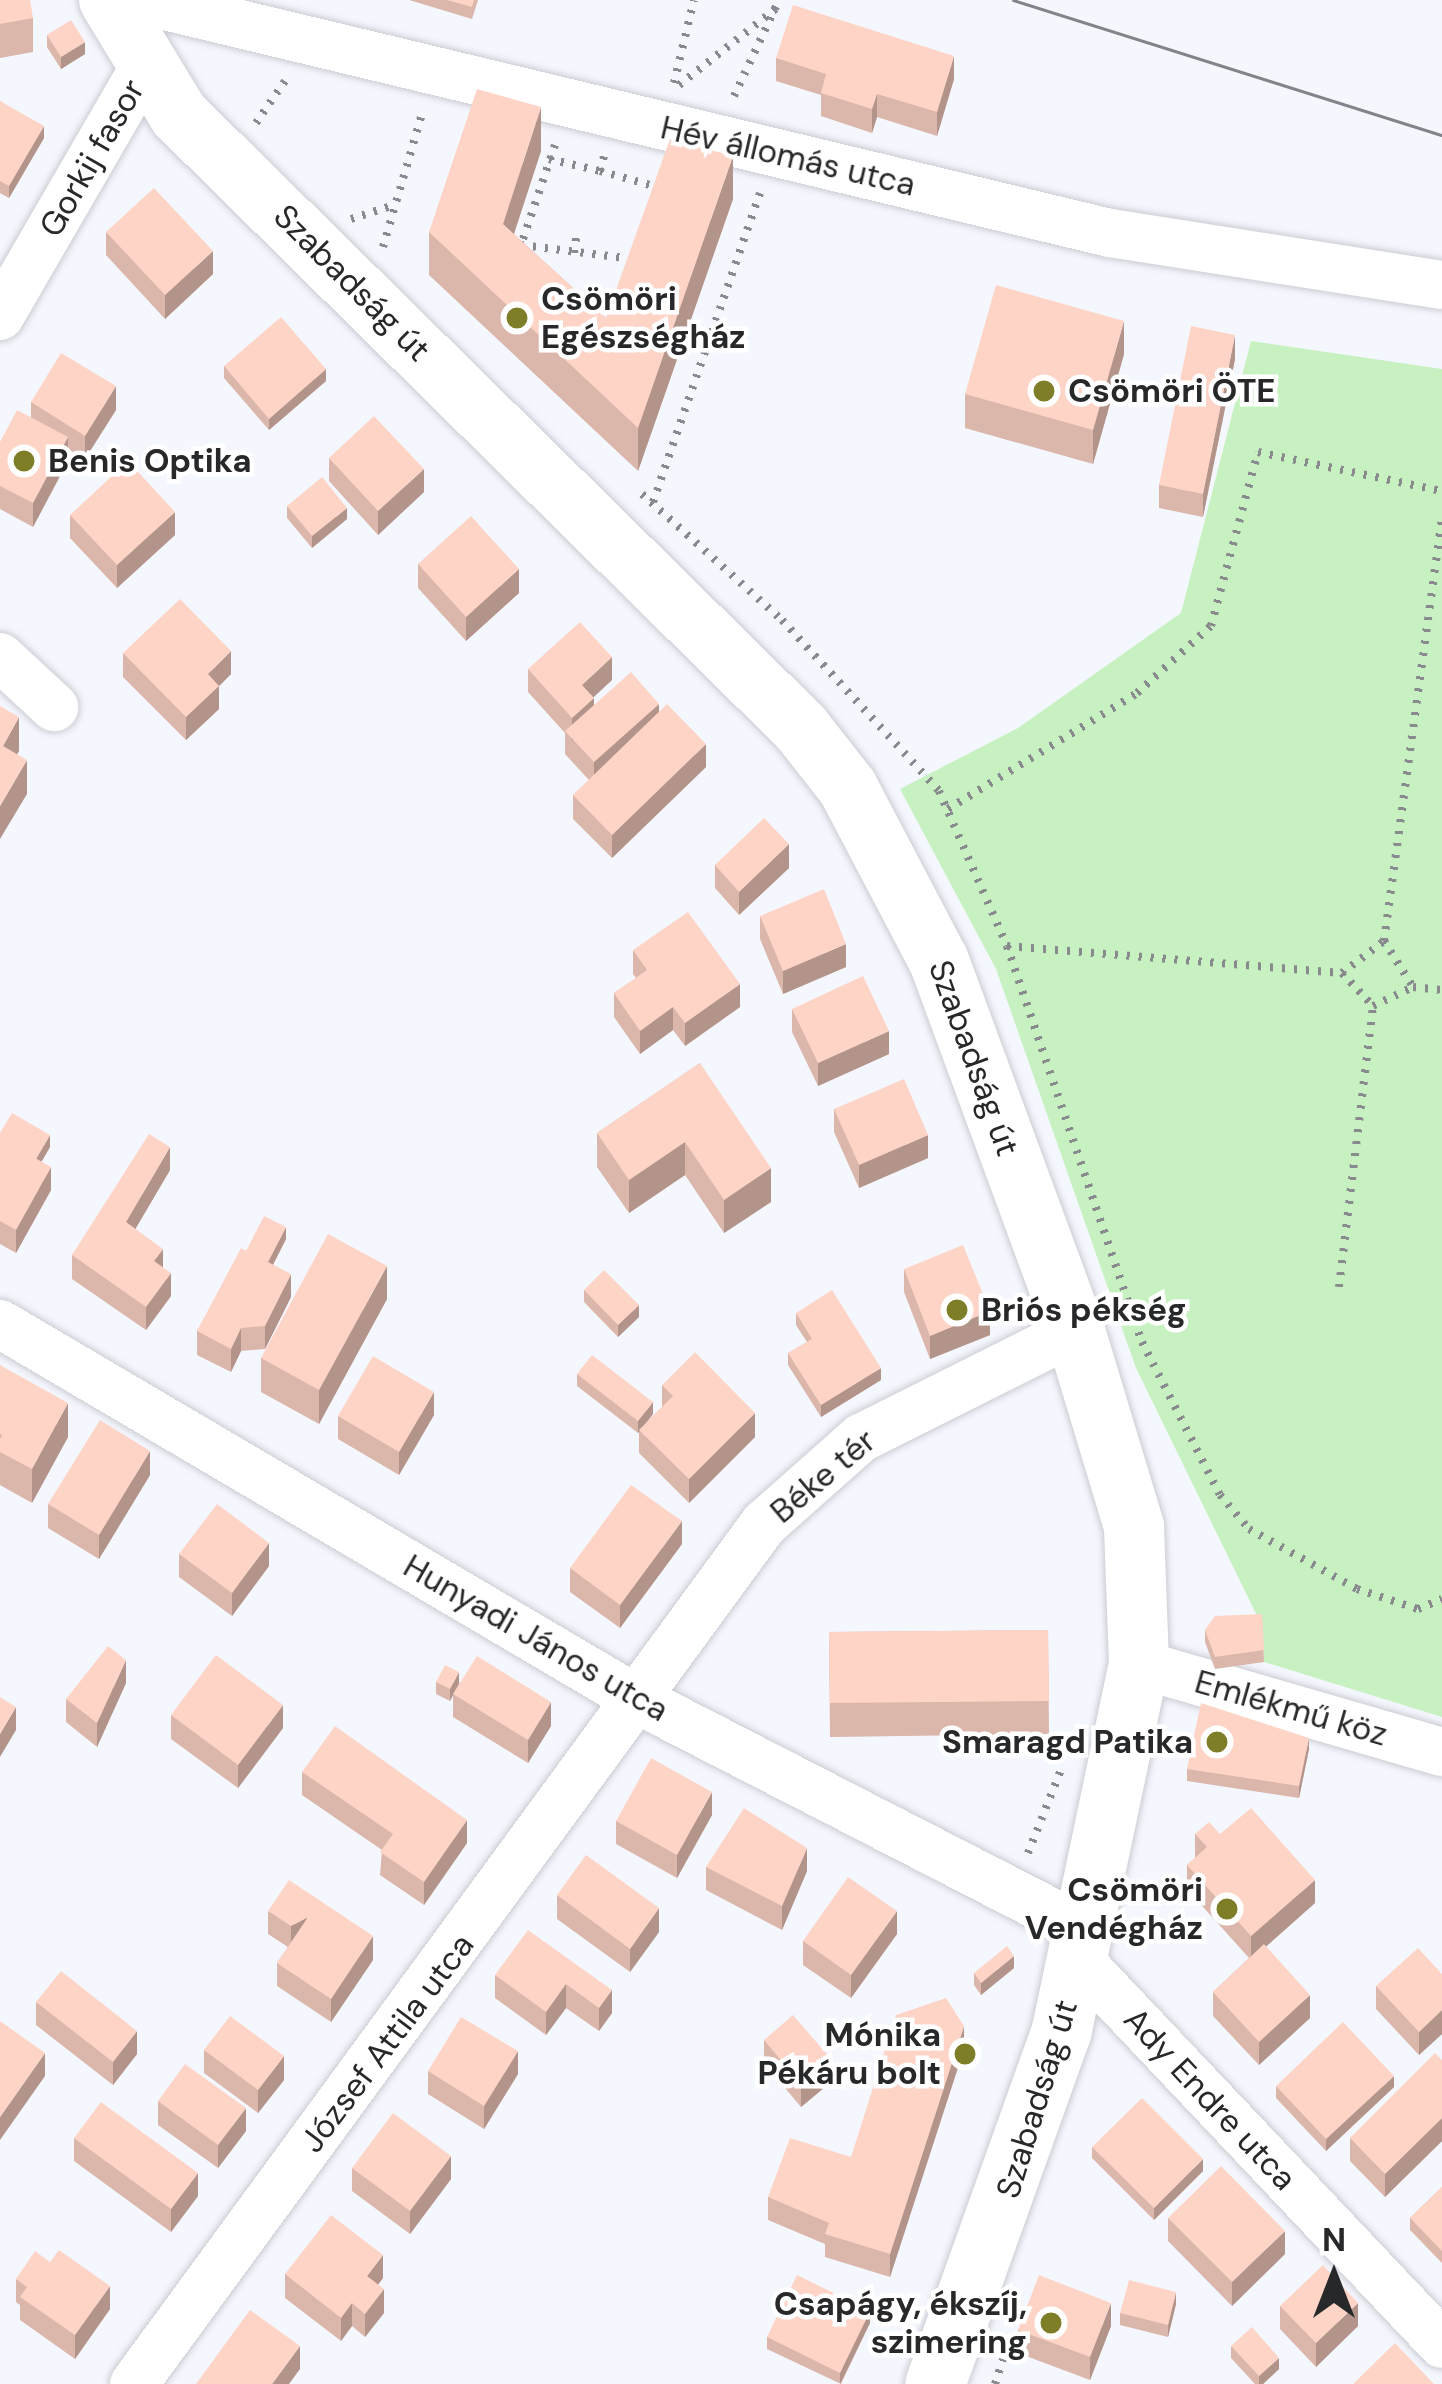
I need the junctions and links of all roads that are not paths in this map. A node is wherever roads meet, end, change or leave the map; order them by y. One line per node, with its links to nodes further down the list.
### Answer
1 (109, 0): 3 (street, Szabadság út)
2 (140, 0): 4 (street, Hév állomás utca)
3 (147, 62): 5 (street, Gorkij fasor); 9 (street, Szabadság út)
4 (1442, 285)
5 (0, 316)
6 (0, 657): 7 (street)
7 (54, 707)
8 (0, 1324): 11 (street, Hunyadi János utca)
9 (1075, 1331): 10 (street, Szabadság út); 11 (street, Béke tér)
10 (1139, 1664): 12 (street, Emlékmű köz); 13 (street, Szabadság út)
11 (640, 1701): 13 (street, Hunyadi János utca); 15 (street, József Attila utca)
12 (1442, 1752)
13 (1080, 1943): 14 (street, Ady Endre utca); 16 (street, Szabadság út)
14 (1442, 2344)
15 (134, 2384)
16 (935, 2384)

